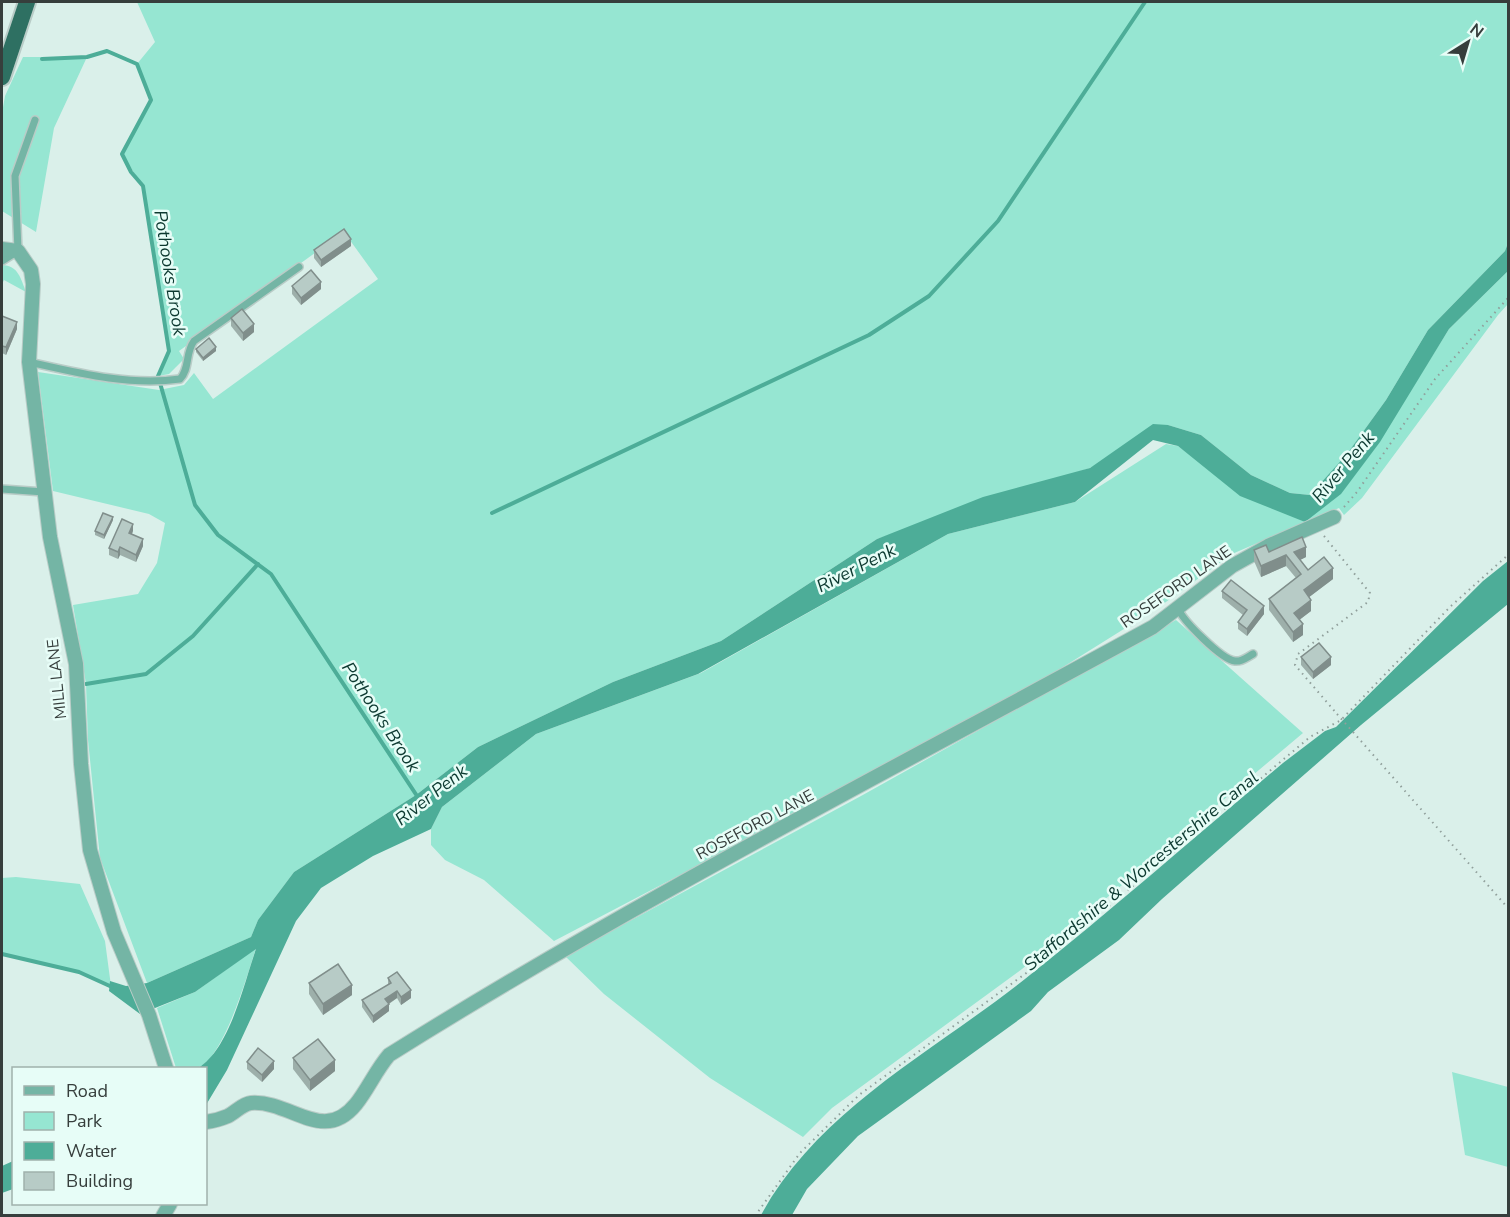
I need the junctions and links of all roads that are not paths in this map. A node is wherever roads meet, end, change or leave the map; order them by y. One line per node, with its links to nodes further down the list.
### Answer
1 (27, 2): 2 (highway)
2 (2, 77)
3 (35, 120): 4 (lane)
4 (8, 246): 5 (lane); 7 (street, MILL LANE)
5 (2, 261)
6 (299, 267): 7 (lane)
7 (29, 362): 9 (street, MILL LANE)
8 (2, 489): 9 (lane)
9 (44, 492): 13 (street, MILL LANE)
10 (1334, 517): 11 (street, ROSEFORD LANE)
11 (1177, 606): 12 (lane); 14 (street, ROSEFORD LANE)
12 (1253, 654)
13 (166, 1067)
14 (207, 1122)

